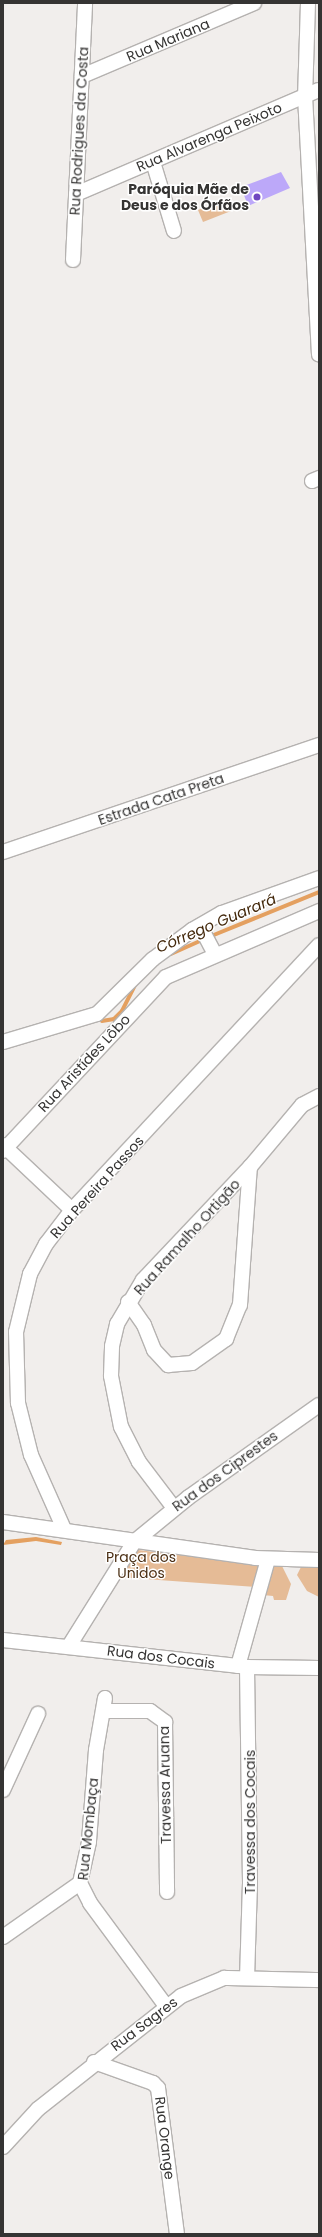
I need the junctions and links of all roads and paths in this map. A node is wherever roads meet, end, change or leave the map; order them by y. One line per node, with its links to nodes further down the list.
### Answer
1 (85, 3): 4 (street, Rua Rodrigues da Costa)
2 (254, 3): 4 (street, Rua Mariana)
3 (308, 3): 6 (street)
4 (82, 76): 8 (street, Rua Rodrigues da Costa)
5 (319, 90): 6 (street, Rua Alvarenga Peixoto)
6 (305, 96): 7 (street, Rua Alvarenga Peixoto); 9 (street)
7 (152, 162): 8 (street, Rua Alvarenga Peixoto); 10 (street)
8 (76, 194): 11 (street, Rua Rodrigues da Costa)
9 (316, 213): 12 (street)
10 (174, 231)
11 (73, 260)
12 (318, 309): 13 (street)
13 (319, 355)
14 (319, 745): 15 (street, Estrada Cata Preta)
15 (3, 852)
16 (319, 878): 18 (street)
17 (319, 911): 20 (street)
18 (200, 926): 20 (street); 21 (street)
19 (319, 944): 25 (street, Rua Pereira Passos)
20 (214, 954): 23 (street, Rua Aristídes Lôbo)
21 (3, 1042)
22 (319, 1096): 24 (street, Rua Ramalho Ortigão)
23 (4, 1148): 25 (street)
24 (250, 1167): 26 (street, Rua Ramalho Ortigão); 26 (street)
25 (72, 1210): 31 (street, Rua Pereira Passos)
26 (128, 1302): 28 (street, Rua Ramalho Ortigão)
27 (319, 1405): 28 (street, Rua dos Ciprestes)
28 (174, 1508): 33 (street, Rua dos Ciprestes)
29 (3, 1522): 30 (street)
30 (23, 1526): 31 (street); 32 (street)
31 (64, 1529): 33 (street)
32 (3, 1532)
33 (134, 1542): 34 (street); 37 (street, Rua dos Ciprestes)
34 (268, 1559): 35 (street); 38 (street, Travessa dos Cocais)
35 (319, 1560)
36 (3, 1640): 37 (street, Rua dos Cocais)
37 (69, 1646): 38 (street, Rua dos Cocais)
38 (243, 1666): 39 (street, Rua dos Cocais); 46 (street, Travessa dos Cocais)
39 (319, 1668)
40 (104, 1705): 43 (street, Rua Mombaça); 44 (street, Travessa Aruana)
41 (38, 1714): 42 (street)
42 (3, 1790)
43 (80, 1883): 45 (street); 48 (street, Rua Mombaça)
44 (167, 1892)
45 (4, 1933)
46 (247, 1977): 47 (street, Rua Sagres); 48 (street, Rua Sagres)
47 (319, 1980)
48 (166, 2006): 49 (street, Rua Sagres)
49 (94, 2062): 50 (street, Rua Sagres); 51 (street, Rua Orange)
50 (3, 2146)
51 (177, 2234)

